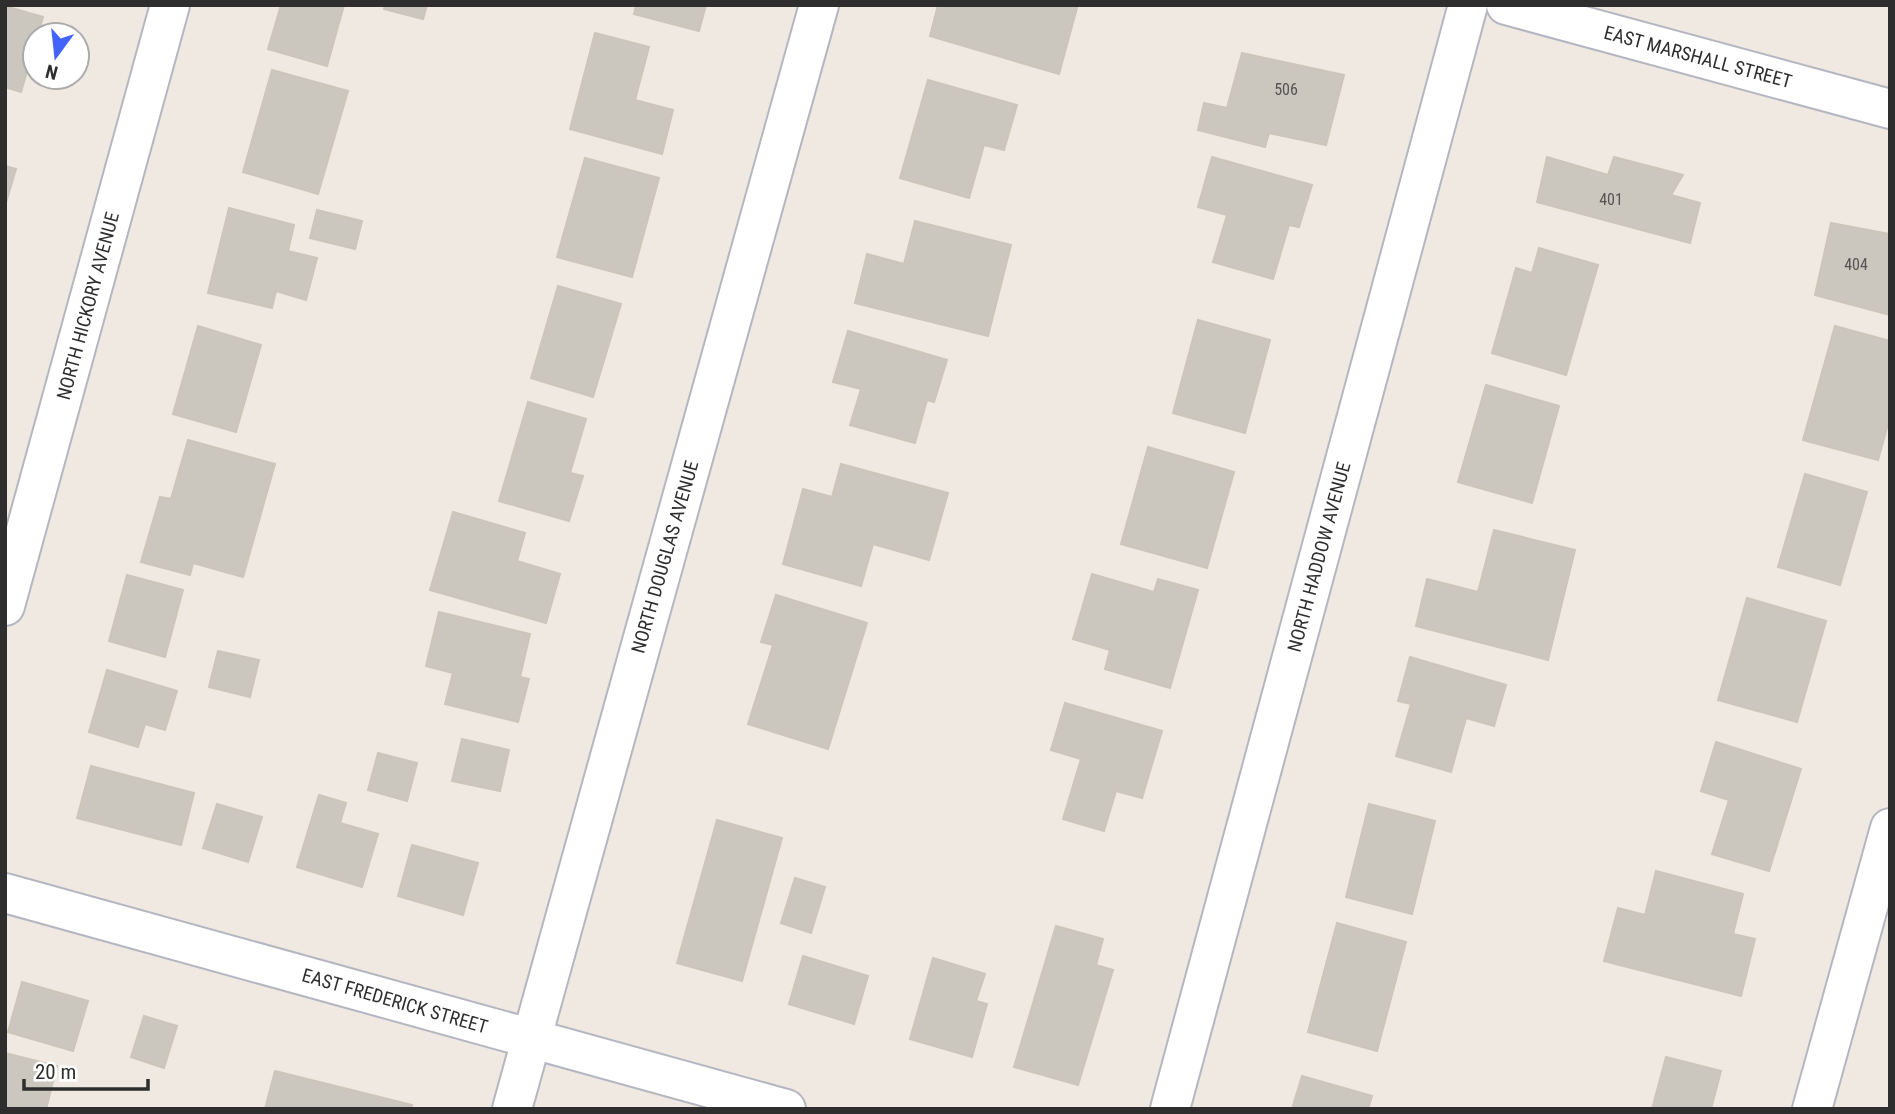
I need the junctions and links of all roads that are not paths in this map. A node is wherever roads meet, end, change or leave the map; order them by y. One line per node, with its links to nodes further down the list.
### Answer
1 (170, 5): 6 (street, NORTH HICKORY AVENUE)
2 (819, 5): 9 (street, NORTH DOUGLAS AVENUE)
3 (1468, 5): 12 (street, NORTH HADDOW AVENUE)
4 (1506, 5): 5 (street, EAST MARSHALL STREET)
5 (1890, 109)
6 (5, 606)
7 (1890, 828): 13 (street)
8 (5, 893): 9 (street, EAST FREDERICK STREET)
9 (530, 1039): 10 (street, NORTH DOUGLAS AVENUE); 11 (street, EAST FREDERICK STREET)
10 (512, 1109)
11 (786, 1109)
12 (1170, 1109)
13 (1812, 1109)

